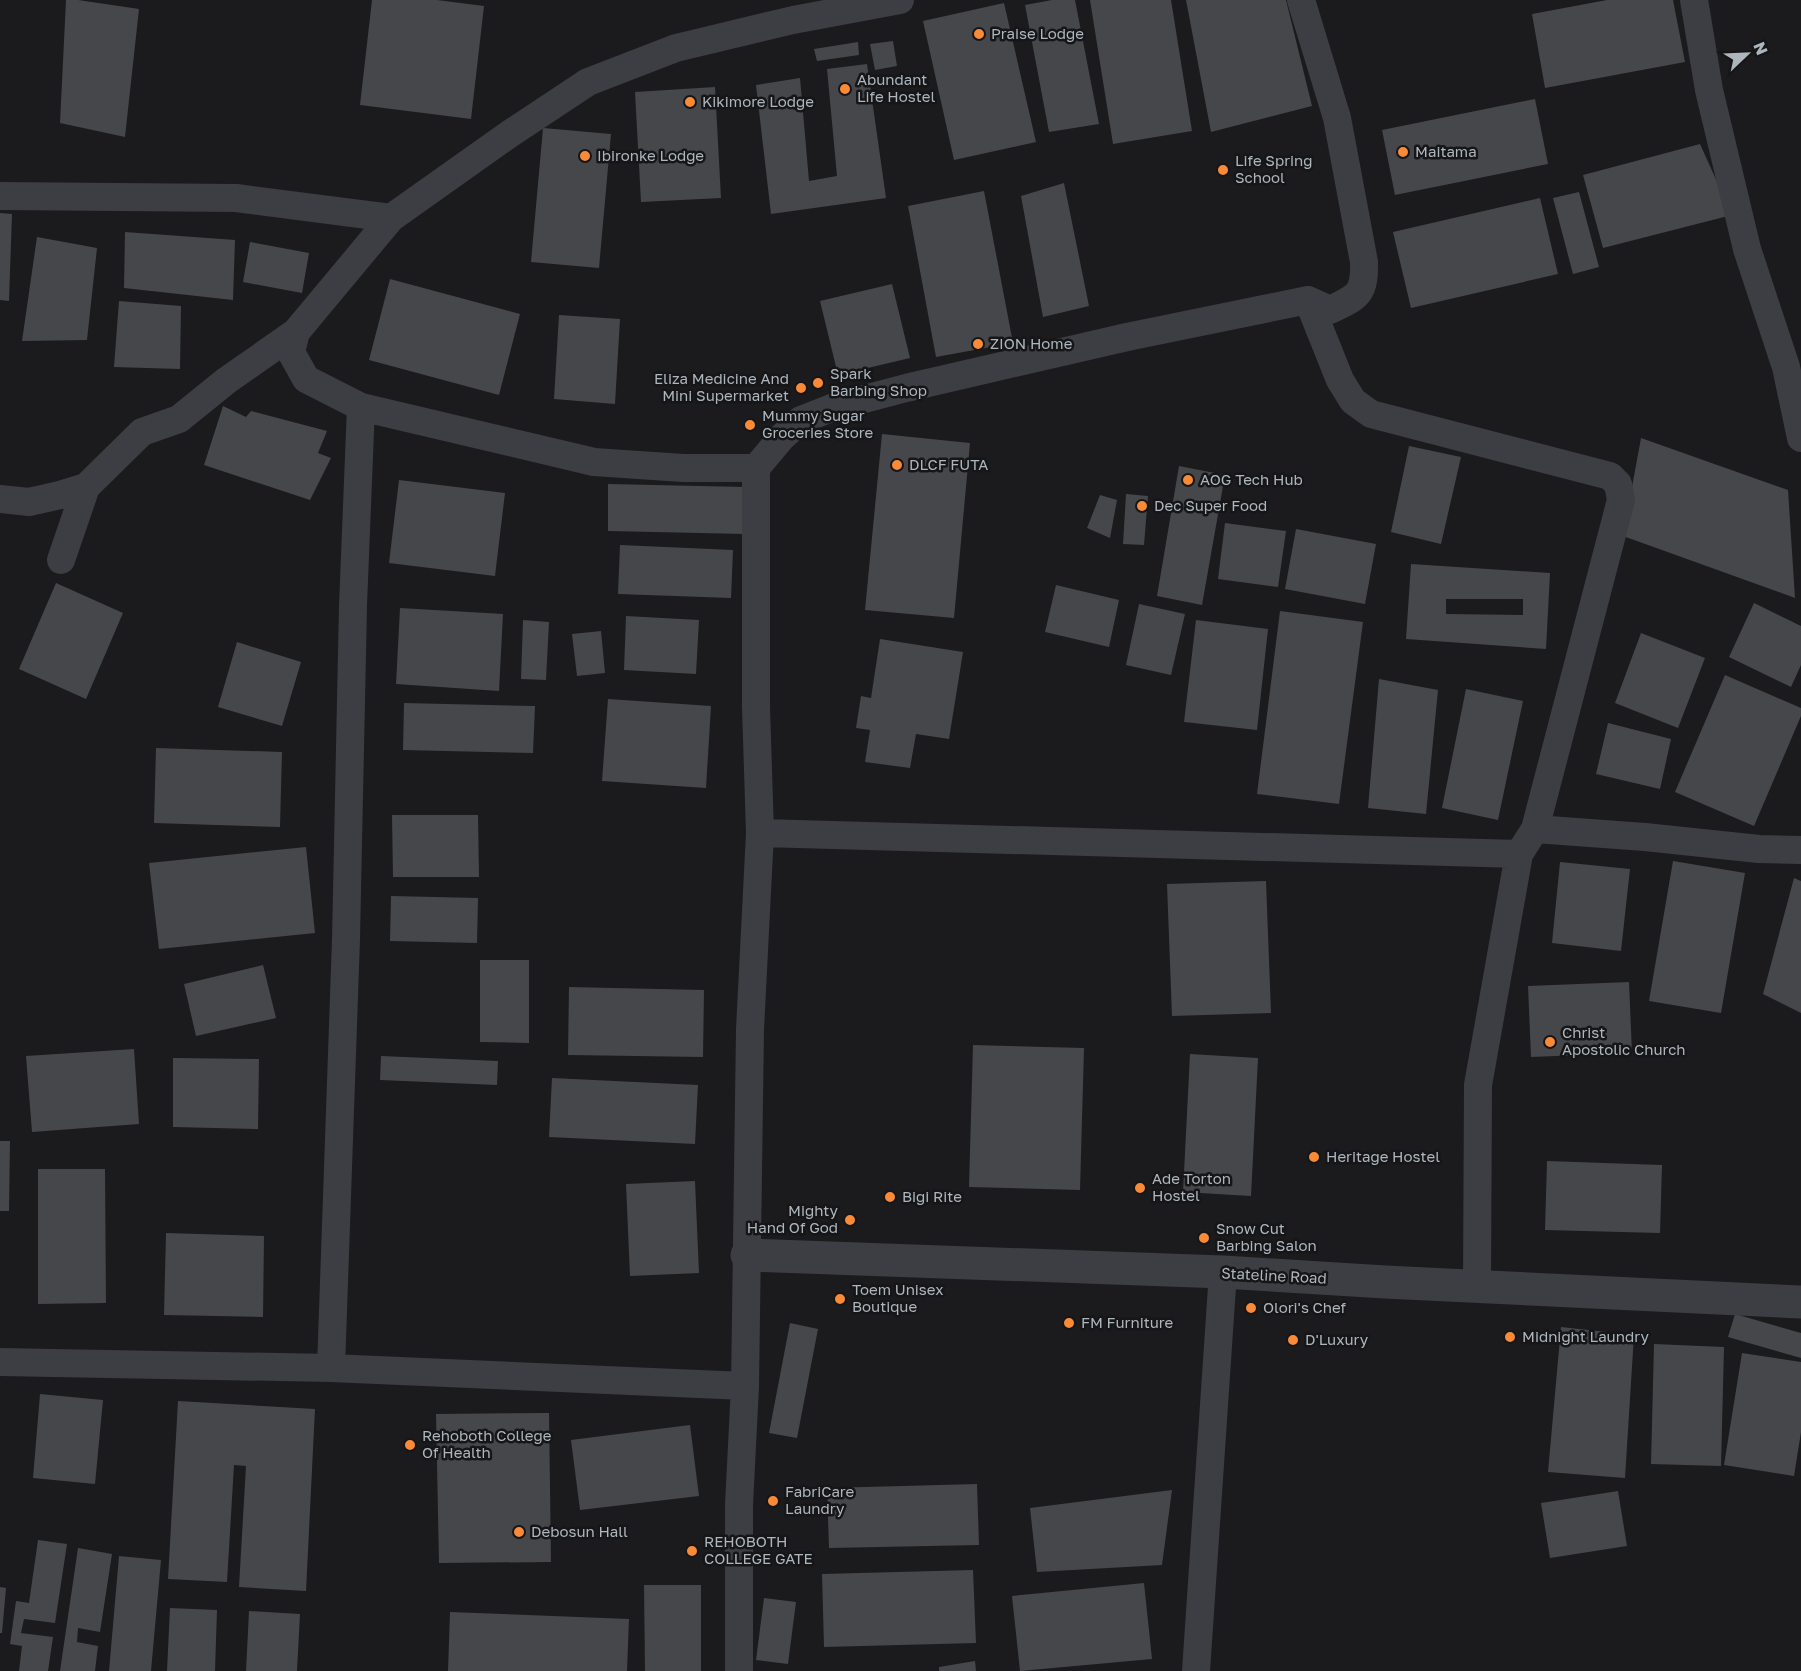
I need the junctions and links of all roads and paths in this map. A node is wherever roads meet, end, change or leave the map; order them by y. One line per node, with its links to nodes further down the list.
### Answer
1 (900, 0): 5 (street)
2 (1301, 0): 6 (street)
3 (1694, 0): 9 (street)
4 (0, 195): 5 (street)
5 (391, 218): 7 (street)
6 (1308, 300): 10 (street); 14 (street)
7 (296, 332): 8 (street); 11 (street)
8 (361, 406): 10 (street); 23 (street)
9 (1801, 438)
10 (756, 468): 15 (street)
11 (86, 487): 12 (street); 13 (street)
12 (0, 499)
13 (62, 560)
14 (1535, 829): 16 (street); 17 (street)
15 (760, 833): 17 (street); 18 (street)
16 (1801, 850)
17 (1519, 854): 20 (street)
18 (747, 1256): 19 (street, Stateline Road); 24 (street)
19 (1223, 1272): 20 (street, Stateline Road); 26 (street)
20 (1477, 1286): 21 (street, Stateline Road)
21 (1801, 1302)
22 (0, 1362): 23 (street)
23 (331, 1368): 24 (street)
24 (745, 1386): 25 (street)
25 (740, 1671)
26 (1196, 1671)

